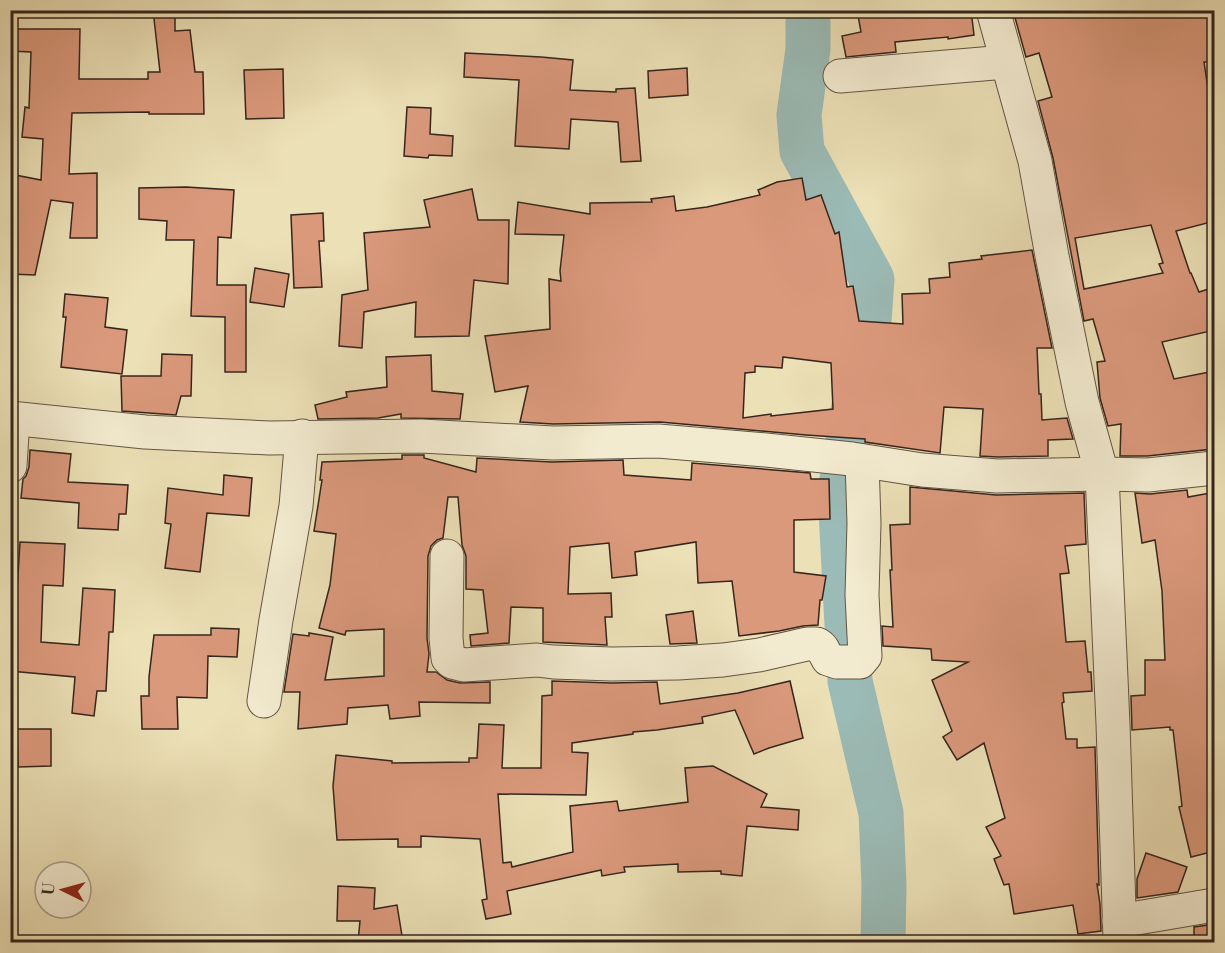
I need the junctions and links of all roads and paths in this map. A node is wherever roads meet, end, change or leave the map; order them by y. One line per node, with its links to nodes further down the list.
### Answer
1 (993, 10): 2 (street)
2 (1006, 62): 3 (street); 9 (street)
3 (840, 76)
4 (12, 418): 5 (street); 7 (street)
5 (302, 436): 6 (street); 11 (street)
6 (851, 459): 9 (street); 10 (street)
7 (10, 466)
8 (1215, 468): 9 (street)
9 (1102, 474): 13 (street)
10 (447, 556)
11 (264, 701)
12 (1215, 905): 13 (street)
13 (1120, 932)

